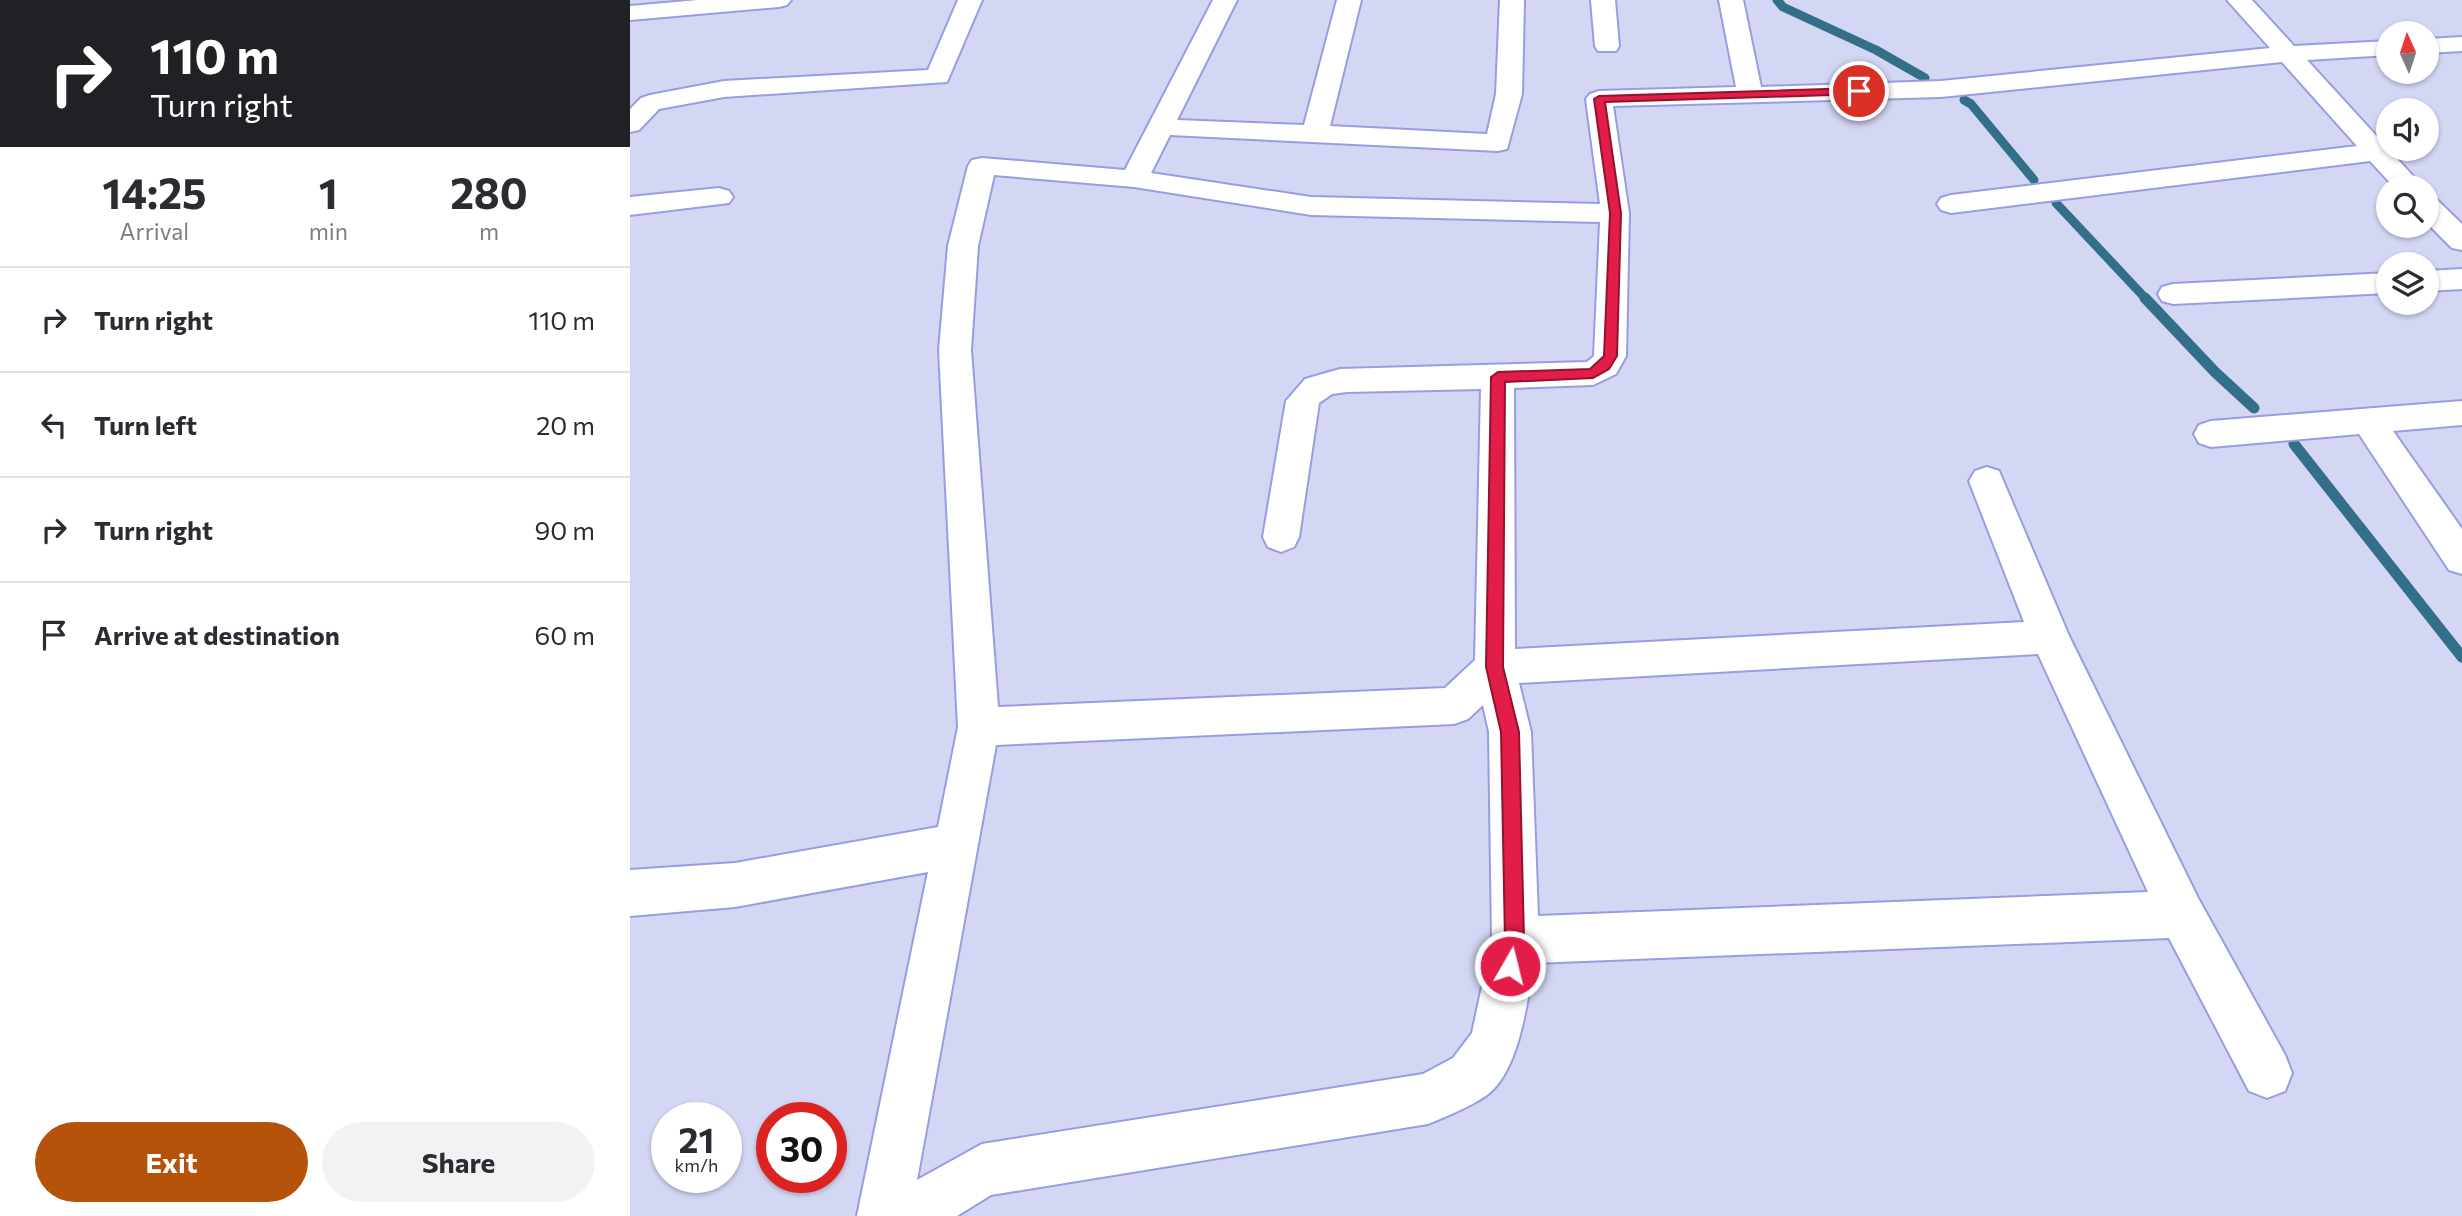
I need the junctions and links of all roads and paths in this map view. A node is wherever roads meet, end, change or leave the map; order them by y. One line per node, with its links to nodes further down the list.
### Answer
1 (779, 0): 9 (street)
2 (970, 0): 16 (street)
3 (1225, 0): 17 (street)
4 (1349, 0): 18 (street)
5 (1512, 0): 18 (street)
6 (1603, 0): 12 (street)
7 (1731, 0): 15 (street)
8 (2239, 0): 14 (street)
9 (630, 13)
10 (2462, 44): 11 (street)
11 (2440, 45)
12 (1606, 46)
13 (2376, 49): 14 (street)
14 (2288, 54): 15 (street); 19 (street)
15 (1750, 94): 25 (street)
16 (630, 124)
17 (1160, 127): 18 (street); 21 (street)
18 (1315, 133)
19 (2374, 152): 20 (street); 23 (street)
20 (2397, 175)
21 (1134, 179): 25 (street); 41 (street)
22 (719, 197): 24 (street)
23 (1951, 204)
24 (630, 206)
25 (1615, 213): 32 (street)
26 (2439, 218): 27 (street)
27 (2462, 242)
28 (2462, 279): 29 (street)
29 (2439, 280)
30 (2376, 284): 31 (street)
31 (2173, 294)
32 (1498, 377): 37 (street); 40 (street)
33 (2462, 413): 34 (street)
34 (2368, 421): 35 (street); 38 (street)
35 (2211, 434)
36 (1987, 481): 39 (street)
37 (1281, 537)
38 (2462, 559)
39 (2050, 637): 40 (street); 44 (street)
40 (1495, 667): 41 (street); 45 (street)
41 (979, 727): 42 (street)
42 (956, 845): 43 (street); 47 (street)
43 (630, 892)
44 (2182, 914): 45 (street); 46 (street)
45 (1515, 940): 48 (street)
46 (2267, 1073)
47 (884, 1216)
48 (908, 1216)

